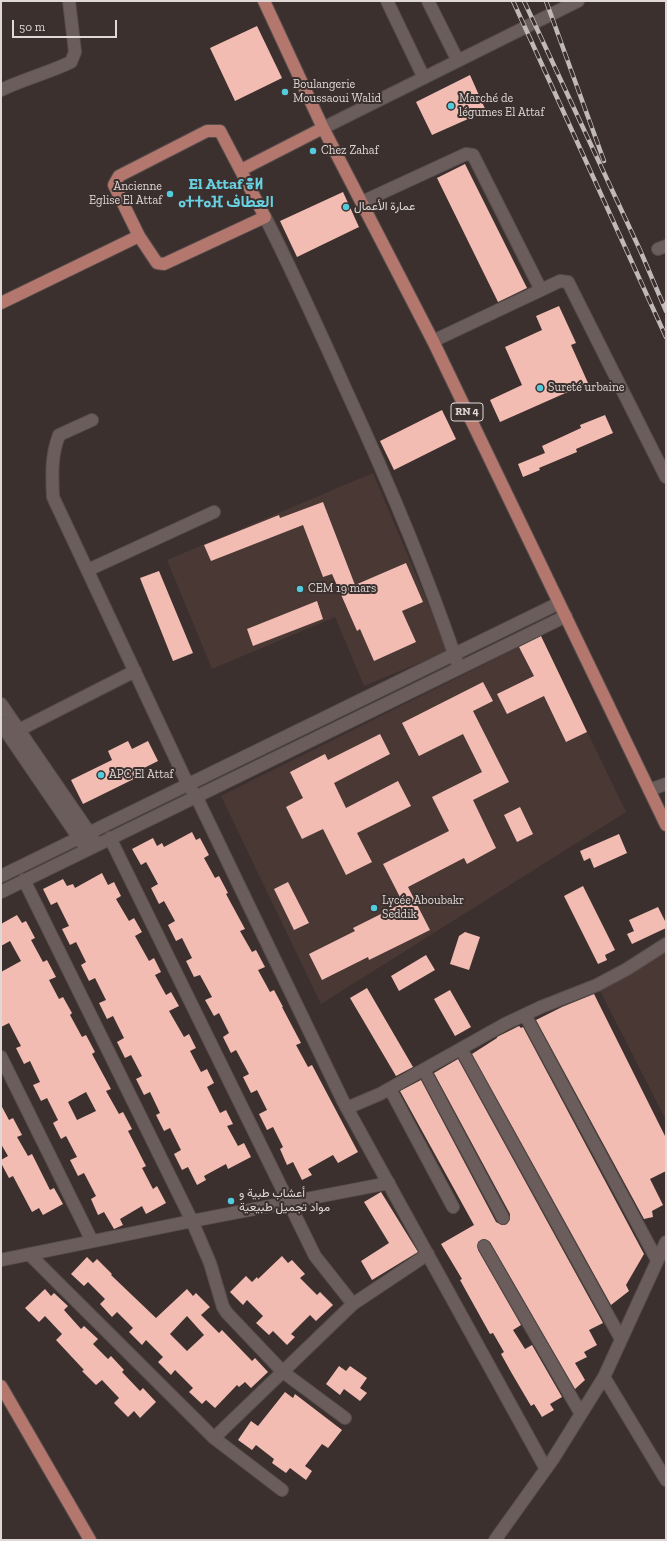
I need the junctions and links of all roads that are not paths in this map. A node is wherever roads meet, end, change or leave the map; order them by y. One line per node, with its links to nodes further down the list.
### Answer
1 (69, 1): 8 (street)
2 (264, 1): 9 (main road, RN 4)
3 (387, 1): 7 (street)
4 (428, 1): 6 (street)
5 (578, 1): 6 (street)
6 (458, 61): 7 (street)
7 (424, 78): 9 (street)
8 (1, 90)
9 (324, 128): 10 (main road); 11 (main road, RN 4)
10 (241, 170): 12 (main road); 13 (main road)
11 (362, 202): 14 (street); 16 (main road, RN 4)
12 (265, 217): 13 (main road); 23 (street)
13 (140, 236): 15 (main road)
14 (541, 290): 16 (street); 18 (street)
15 (1, 303)
16 (433, 341): 21 (main road, RN 4)
17 (92, 420): 20 (street)
18 (666, 477)
19 (214, 512): 20 (street)
20 (88, 570): 25 (street)
21 (559, 603): 22 (main road, RN 4); 23 (street)
22 (566, 616): 24 (street); 31 (main road, RN 4)
23 (454, 655): 24 (street); 30 (street)
24 (459, 669): 32 (street)
25 (136, 671): 28 (street); 30 (street)
26 (1, 704): 28 (street)
27 (1, 724): 34 (street)
28 (19, 730): 34 (street)
29 (666, 784): 31 (street)
30 (188, 785): 32 (street); 34 (street)
31 (649, 790): 33 (main road, RN 4)
32 (196, 796): 35 (street); 46 (street)
33 (666, 825)
34 (84, 836): 36 (street); 37 (street)
35 (110, 838): 36 (street); 48 (street)
36 (92, 847): 38 (street)
37 (1, 876)
38 (24, 880): 39 (street); 51 (street)
39 (1, 892)
40 (666, 944): 41 (street)
41 (525, 1015): 42 (street); 58 (street)
42 (461, 1049): 44 (street); 60 (street)
43 (1, 1057): 52 (street)
44 (424, 1070): 45 (street); 50 (street)
45 (390, 1089): 46 (street); 49 (street)
46 (347, 1108): 47 (street)
47 (389, 1183): 48 (street); 56 (street)
48 (289, 1202): 51 (street); 59 (street)
49 (453, 1207)
50 (503, 1218)
51 (192, 1221): 52 (street); 61 (street)
52 (92, 1241): 55 (street)
53 (666, 1242): 58 (street)
54 (484, 1246): 64 (street)
55 (29, 1254): 57 (street); 66 (street)
56 (428, 1254): 59 (street); 67 (street)
57 (3, 1256)
58 (658, 1260): 60 (street)
59 (353, 1304): 61 (street)
60 (621, 1339): 62 (street)
61 (283, 1372): 65 (street); 66 (street)
62 (604, 1377): 64 (street); 68 (street)
63 (1, 1386): 70 (main road)
64 (581, 1414): 67 (street)
65 (345, 1418)
66 (214, 1438): 69 (street)
67 (546, 1469): 71 (street)
68 (666, 1480)
69 (282, 1490)
70 (90, 1540)
71 (495, 1540)

